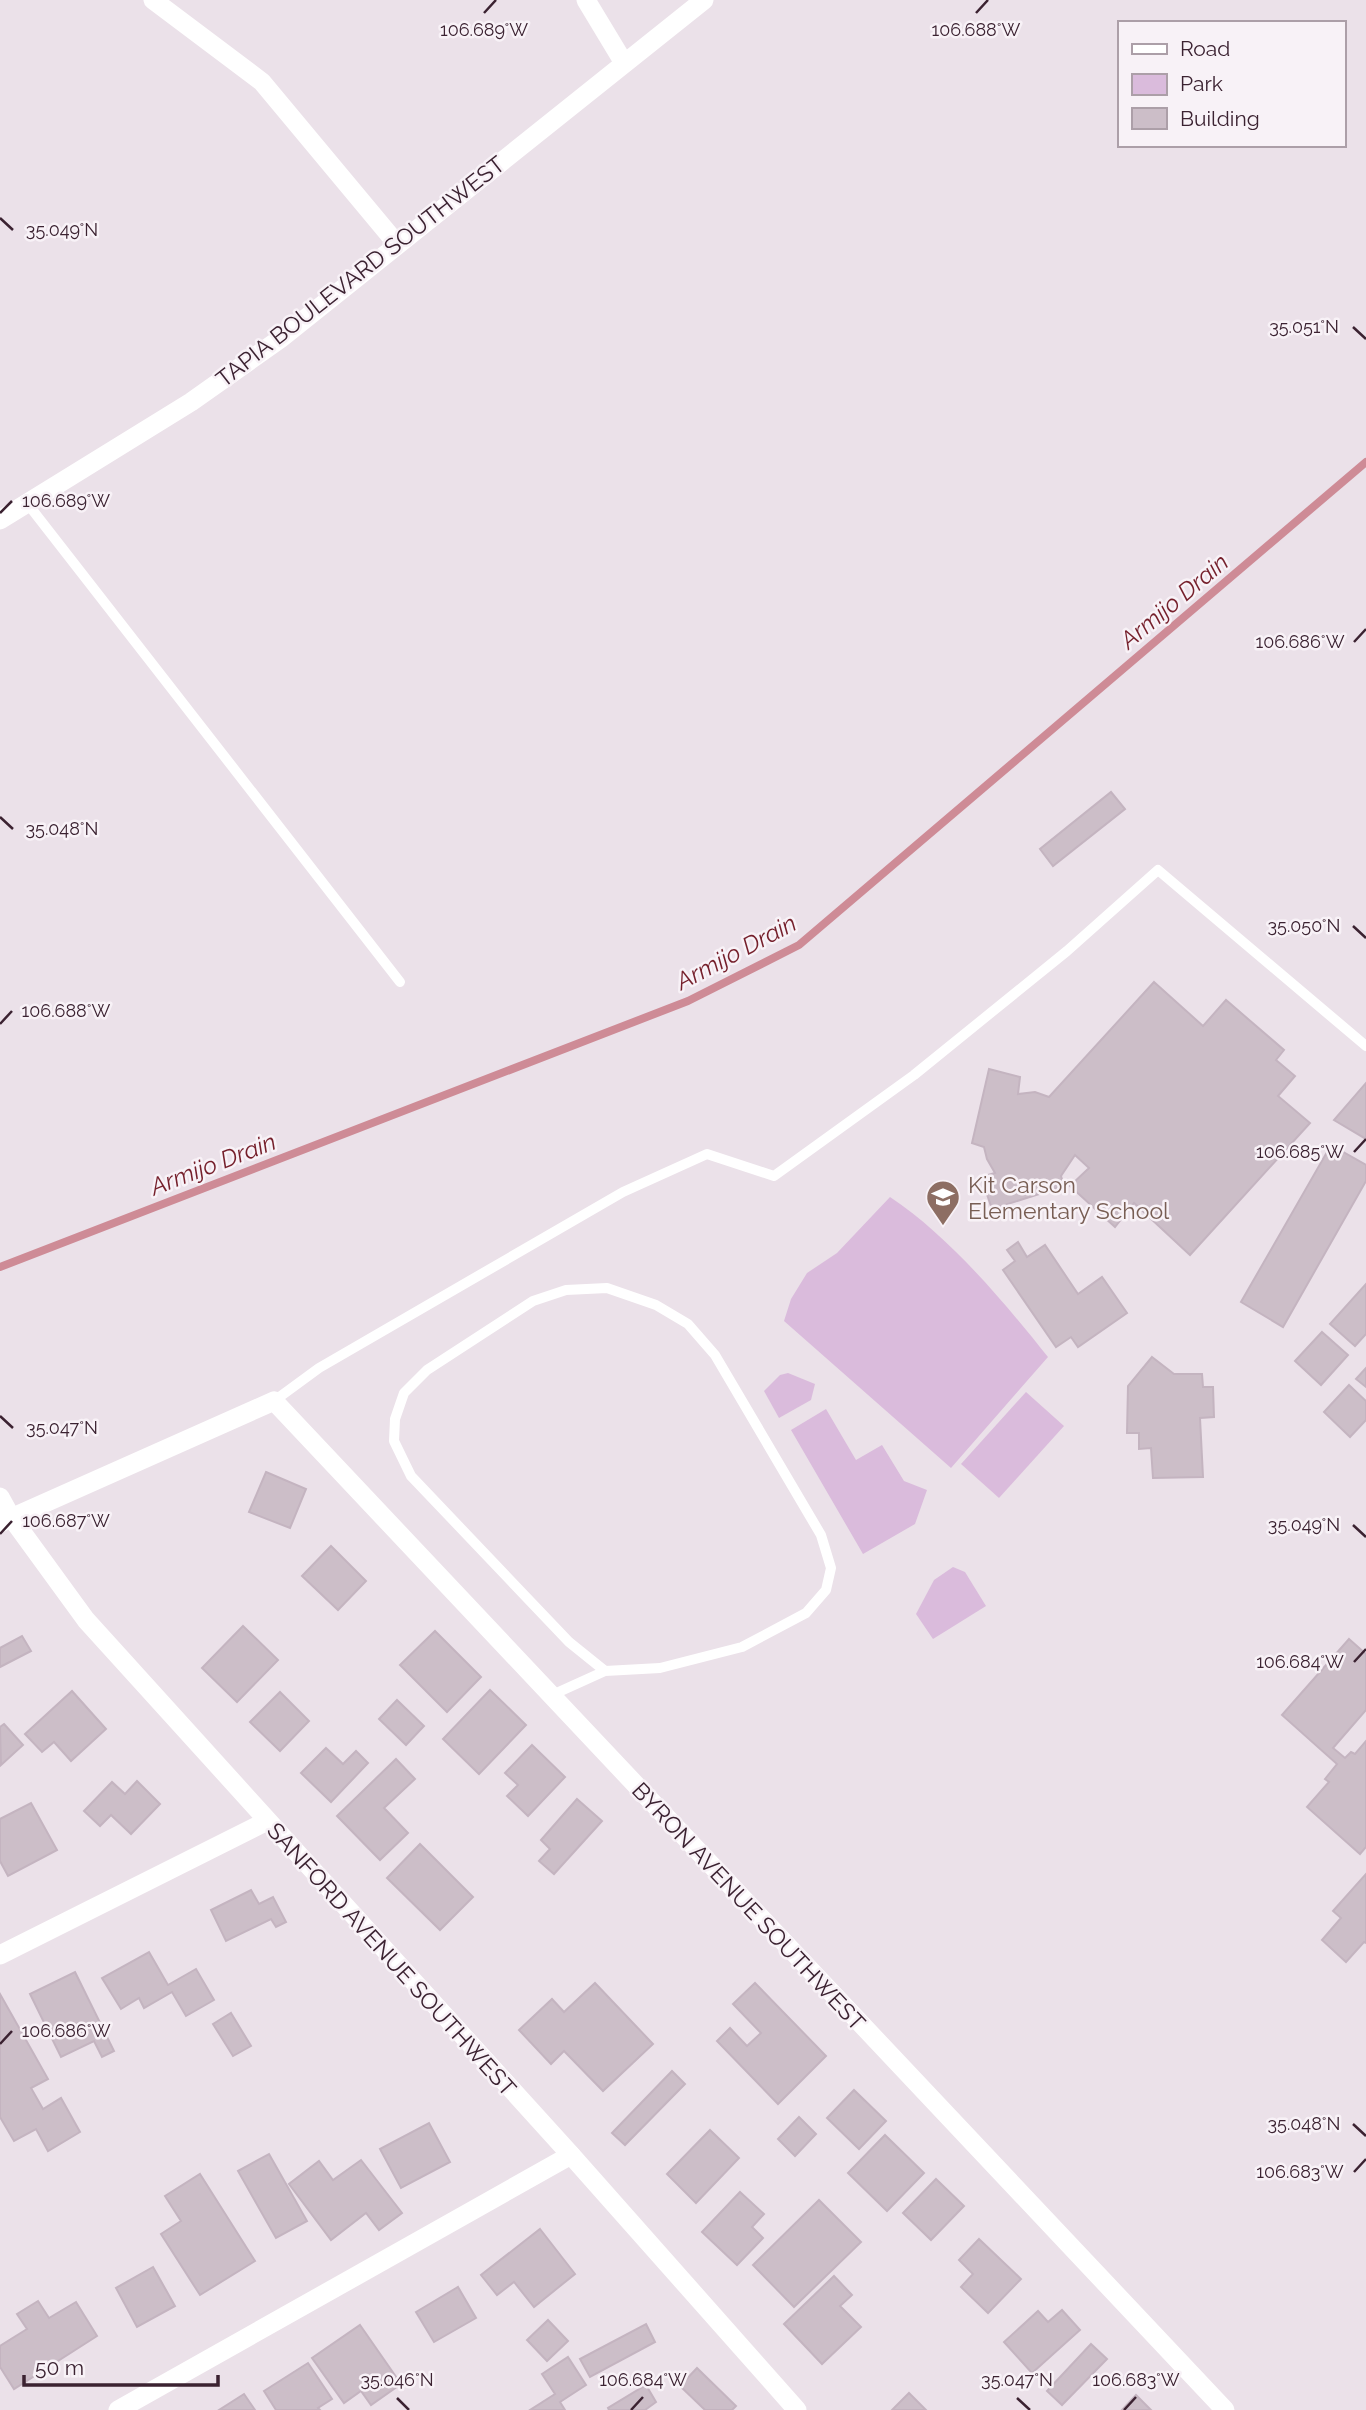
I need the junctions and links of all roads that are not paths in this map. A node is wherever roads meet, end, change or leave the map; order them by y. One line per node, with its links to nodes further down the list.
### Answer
1 (153, 0): 5 (street)
2 (586, 0): 4 (street)
3 (704, 0): 4 (street, TAPIA BOULEVARD SOUTHWEST)
4 (624, 63): 5 (street, TAPIA BOULEVARD SOUTHWEST)
5 (397, 244): 6 (street, TAPIA BOULEVARD SOUTHWEST)
6 (27, 503): 7 (street, TAPIA BOULEVARD SOUTHWEST); 8 (lane)
7 (0, 520)
8 (400, 982)
9 (1366, 1046): 10 (lane)
10 (274, 1401): 12 (street); 14 (street, BYRON AVENUE SOUTHWEST)
11 (0, 1497): 12 (street, SANFORD AVENUE SOUTHWEST)
12 (5, 1520): 15 (street, SANFORD AVENUE SOUTHWEST)
13 (605, 1671): 13 (lane); 14 (lane)
14 (552, 1695): 20 (street, BYRON AVENUE SOUTHWEST)
15 (267, 1821): 16 (street); 17 (street, SANFORD AVENUE SOUTHWEST)
16 (0, 1955)
17 (571, 2155): 18 (street); 19 (street, SANFORD AVENUE SOUTHWEST)
18 (118, 2410)
19 (797, 2410)
20 (1226, 2410)

